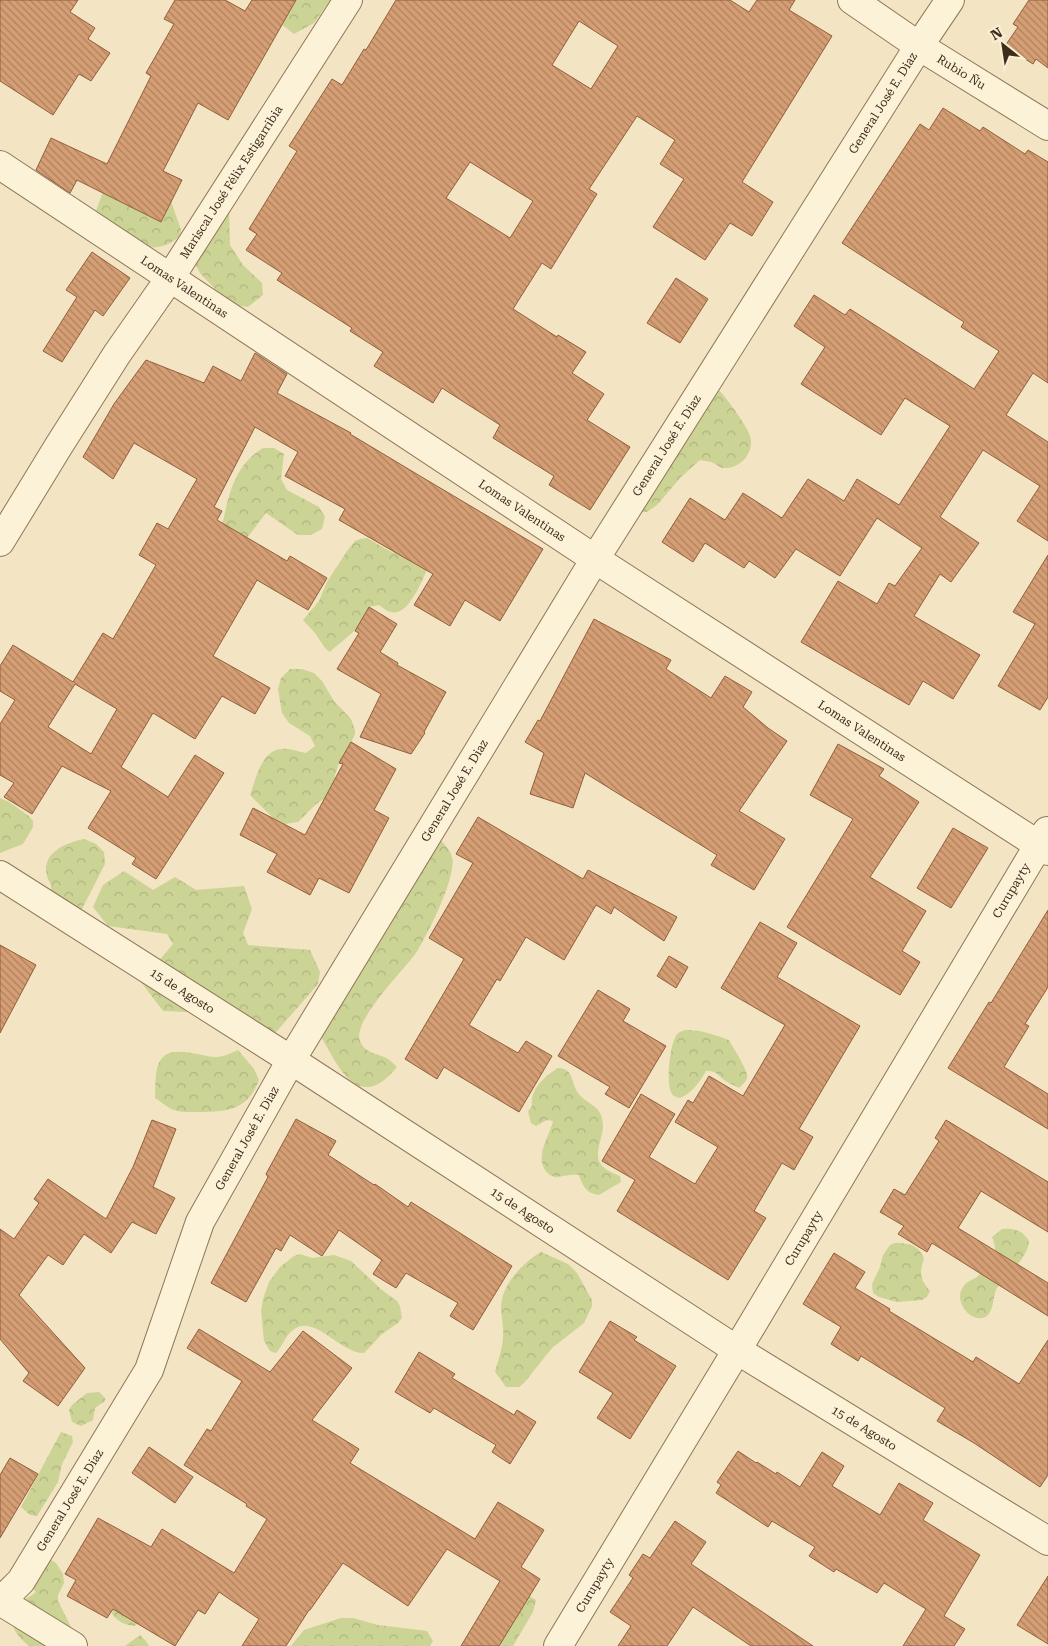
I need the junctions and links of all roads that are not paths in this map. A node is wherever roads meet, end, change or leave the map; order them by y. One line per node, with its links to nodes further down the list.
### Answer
1 (348, 0): 7 (street, Mariscal José Félix Estigarribia)
2 (852, 0): 4 (street, Rubio Ñu)
3 (950, 0): 4 (street, General José E. Diaz)
4 (919, 46): 5 (street, Rubio Ñu); 9 (street, General José E. Diaz)
5 (1048, 126)
6 (0, 166): 7 (street, Lomas Valentinas)
7 (170, 278): 8 (street, Mariscal José Félix Estigarribia); 9 (street, Lomas Valentinas)
8 (0, 542)
9 (595, 560): 10 (street, Lomas Valentinas); 12 (street, General José E. Diaz)
10 (1045, 842): 13 (street, Curupayty)
11 (0, 874): 12 (street, 15 de Agosto)
12 (291, 1060): 13 (street, 15 de Agosto); 15 (street, General José E. Diaz)
13 (737, 1350): 14 (street, 15 de Agosto); 17 (street, Curupayty)
14 (1048, 1542)
15 (0, 1602): 16 (street)
16 (73, 1646)
17 (558, 1646)

